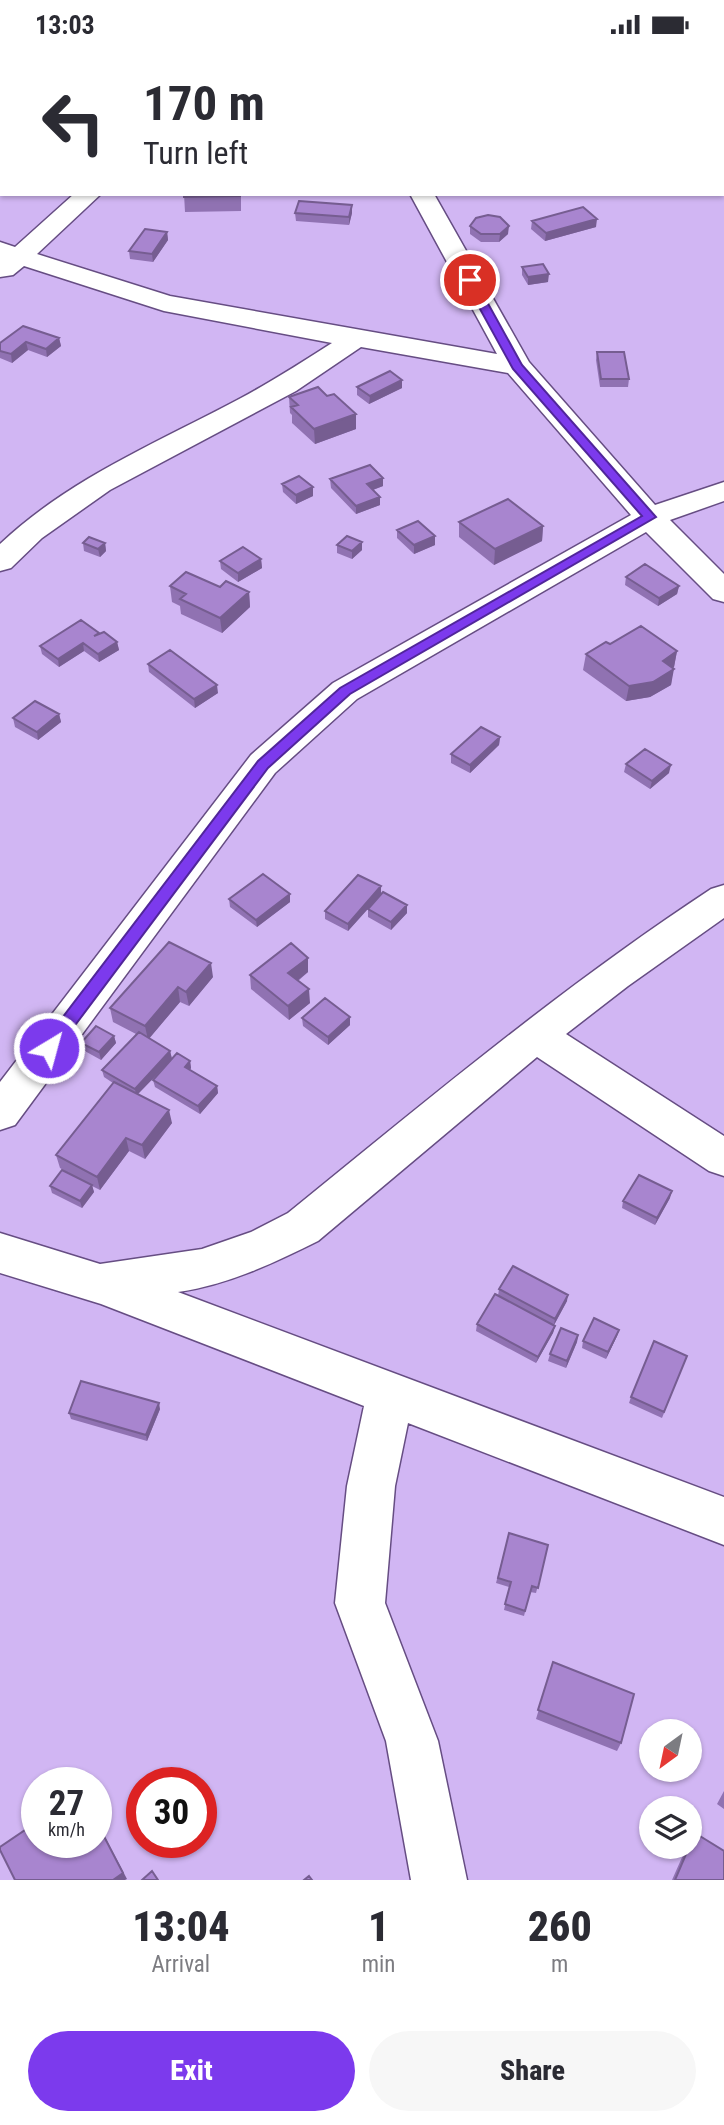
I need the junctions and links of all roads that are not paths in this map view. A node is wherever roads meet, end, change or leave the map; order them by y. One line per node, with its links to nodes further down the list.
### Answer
1 (87, 196): 3 (street)
2 (423, 196): 5 (street)
3 (7, 261): 4 (street)
4 (357, 338): 5 (street); 8 (street)
5 (517, 366): 7 (street)
6 (724, 491): 7 (street)
7 (649, 517): 9 (street); 12 (street)
8 (0, 561)
9 (724, 591)
10 (724, 899): 11 (street)
11 (537, 1036): 13 (street); 15 (street)
12 (0, 1113)
13 (724, 1158)
14 (0, 1254): 15 (street)
15 (100, 1283): 16 (street)
16 (390, 1394): 17 (street); 18 (street)
17 (724, 1521)
18 (439, 1880)

